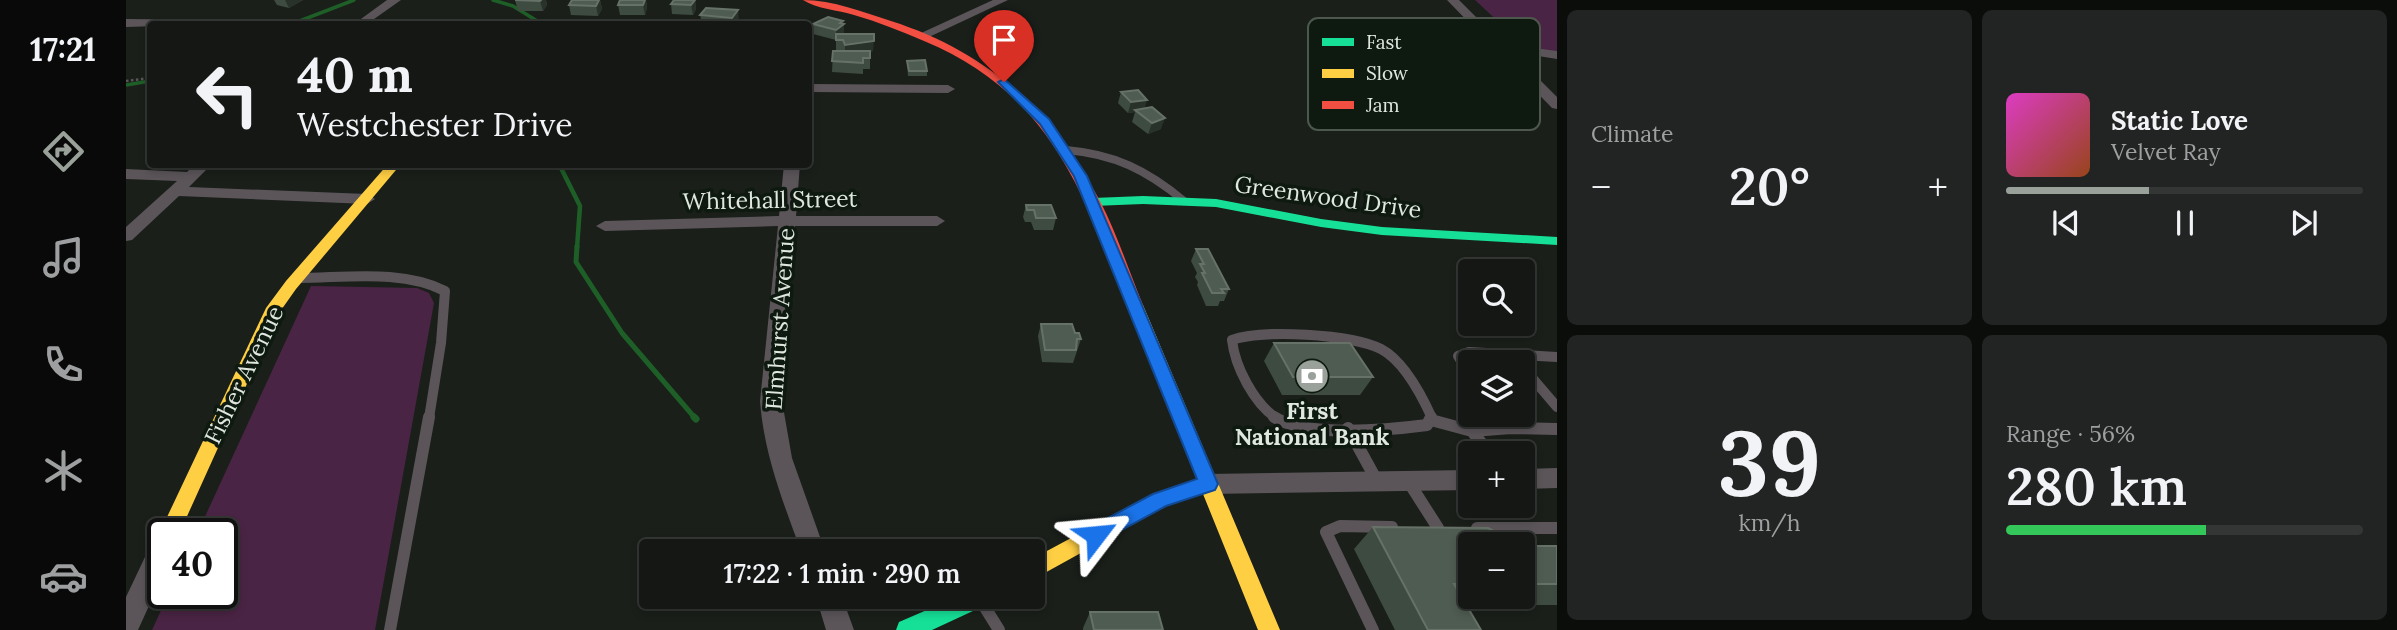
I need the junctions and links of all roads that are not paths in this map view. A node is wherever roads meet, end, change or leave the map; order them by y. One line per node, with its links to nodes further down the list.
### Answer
1 (395, 0): 6 (street)
2 (808, 0): 9 (street)
3 (1002, 0): 9 (street)
4 (1453, 0): 5 (street)
5 (1471, 18)
6 (364, 21)
7 (126, 23): 8 (street)
8 (147, 23)
9 (925, 34): 14 (street)
10 (812, 88): 12 (street)
11 (1540, 88): 13 (street)
12 (948, 89)
13 (1557, 105)
14 (1066, 150): 22 (lane); 23 (street)
15 (201, 168): 19 (street)
16 (392, 168): 21 (street, Fisher Avenue)
17 (792, 168): 24 (street, Elmhurst Avenue)
18 (126, 174): 19 (street)
19 (191, 177): 20 (street)
20 (175, 191): 21 (street); 27 (street)
21 (367, 199): 29 (street, Fisher Avenue)
22 (1184, 201): 23 (street, Greenwood Drive); 28 (street, Greenwood Drive)
23 (1093, 202): 45 (street)
24 (787, 221): 25 (street, Whitehall Street); 26 (street, Whitehall Street); 51 (street, Elmhurst Avenue)
25 (937, 221)
26 (605, 226)
27 (126, 236)
28 (1557, 241)
29 (298, 278): 46 (street, Fisher Avenue); 58 (lane)
30 (1557, 357): 31 (lane)
31 (1535, 358)
32 (1535, 381): 33 (lane)
33 (1557, 407)
34 (1431, 420): 35 (lane); 35 (lane); 38 (lane)
35 (1348, 428): 43 (lane)
36 (1511, 428): 37 (lane); 38 (lane)
37 (1557, 429)
38 (1472, 431): 39 (lane)
39 (1480, 441)
40 (1557, 478): 41 (street)
41 (1535, 479)
42 (1458, 480): 44 (street)
43 (1377, 481): 44 (street); 45 (street)
44 (1408, 481): 49 (lane)
45 (1208, 484): 52 (street); 62 (street)
46 (176, 518)
47 (1410, 527): 63 (lane)
48 (1424, 528): 49 (lane)
49 (1451, 528): 50 (lane)
50 (1557, 528)
51 (809, 539)
52 (1045, 563)
53 (147, 577): 57 (street)
54 (833, 609): 59 (street)
55 (953, 609): 60 (street)
56 (986, 609): 61 (lane)
57 (129, 612)
58 (390, 630)
59 (840, 630)
60 (907, 630)
61 (999, 630)
62 (1269, 630)
63 (1373, 630)

